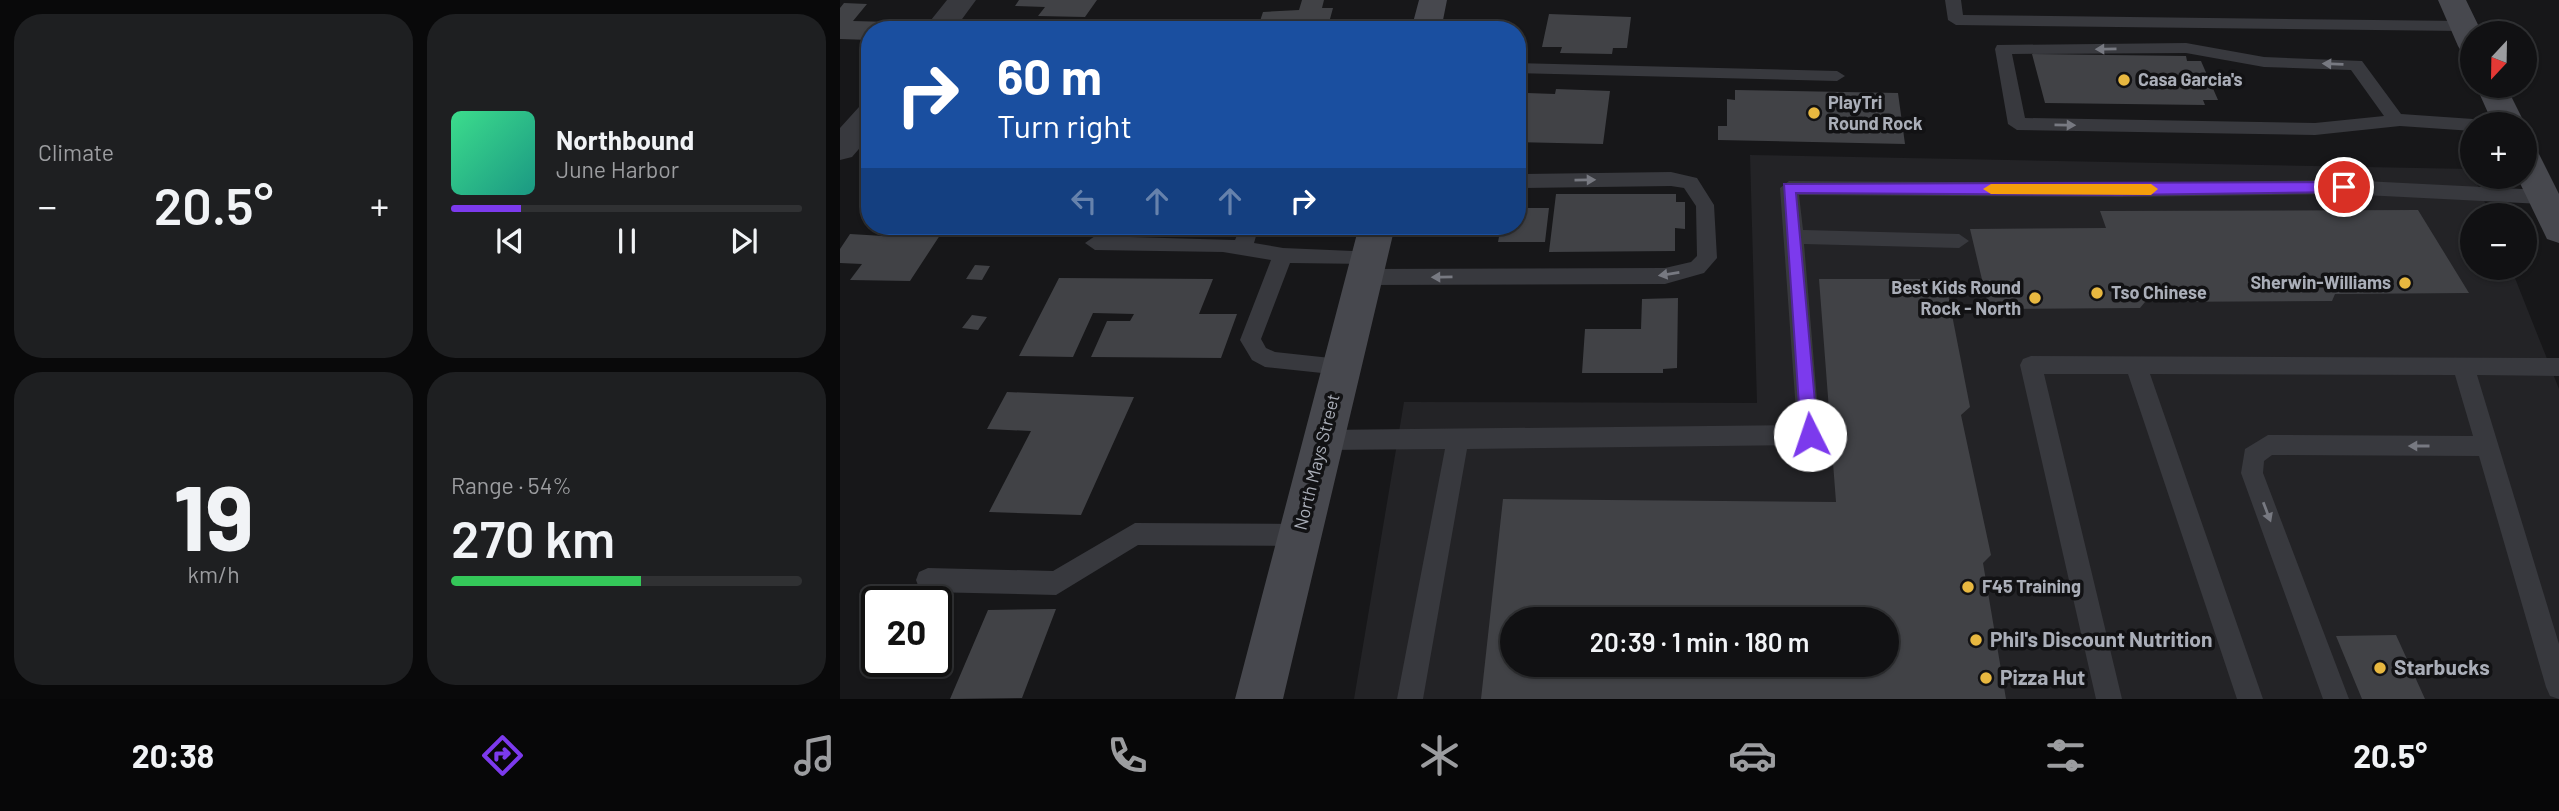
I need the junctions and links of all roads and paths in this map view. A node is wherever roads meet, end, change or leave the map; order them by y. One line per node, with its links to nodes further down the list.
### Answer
1 (962, 0): 4 (street)
2 (1433, 0): 5 (main road)
3 (1952, 0): 6 (lane)
4 (945, 21)
5 (1428, 21)
6 (2460, 24)
7 (1526, 68): 8 (lane)
8 (1837, 76)
9 (2397, 121): 9 (lane, one-way to 9); 10 (lane)
10 (2460, 124)
11 (861, 125): 12 (street)
12 (840, 149)
13 (1526, 181): 22 (lane, one-way to 22)
14 (2537, 183): 15 (main road)
15 (2544, 197): 16 (main road); 18 (lane)
16 (2559, 230)
17 (1247, 235): 21 (lane)
18 (1794, 237): 19 (lane); 28 (lane)
19 (1959, 241)
20 (1095, 243): 21 (lane)
21 (1242, 248): 23 (lane)
22 (1370, 253): 23 (lane); 25 (main road, North Mays Street)
23 (1283, 255): 25 (lane)
24 (2136, 365): 26 (lane); 36 (lane); 37 (lane)
25 (1341, 366): 29 (main road, North Mays Street)
26 (2463, 366): 27 (lane); 30 (lane)
27 (2559, 367)
28 (1458, 439): 29 (lane); 35 (lane)
29 (1323, 440): 31 (main road, North Mays Street)
30 (2487, 446): 33 (lane); 38 (lane, one-way to 38)
31 (1298, 535): 32 (lane); 34 (main road, North Mays Street)
32 (928, 580)
33 (2559, 687)
34 (1259, 699)
35 (1410, 699)
36 (2109, 699)
37 (2250, 699)
38 (2336, 699)

